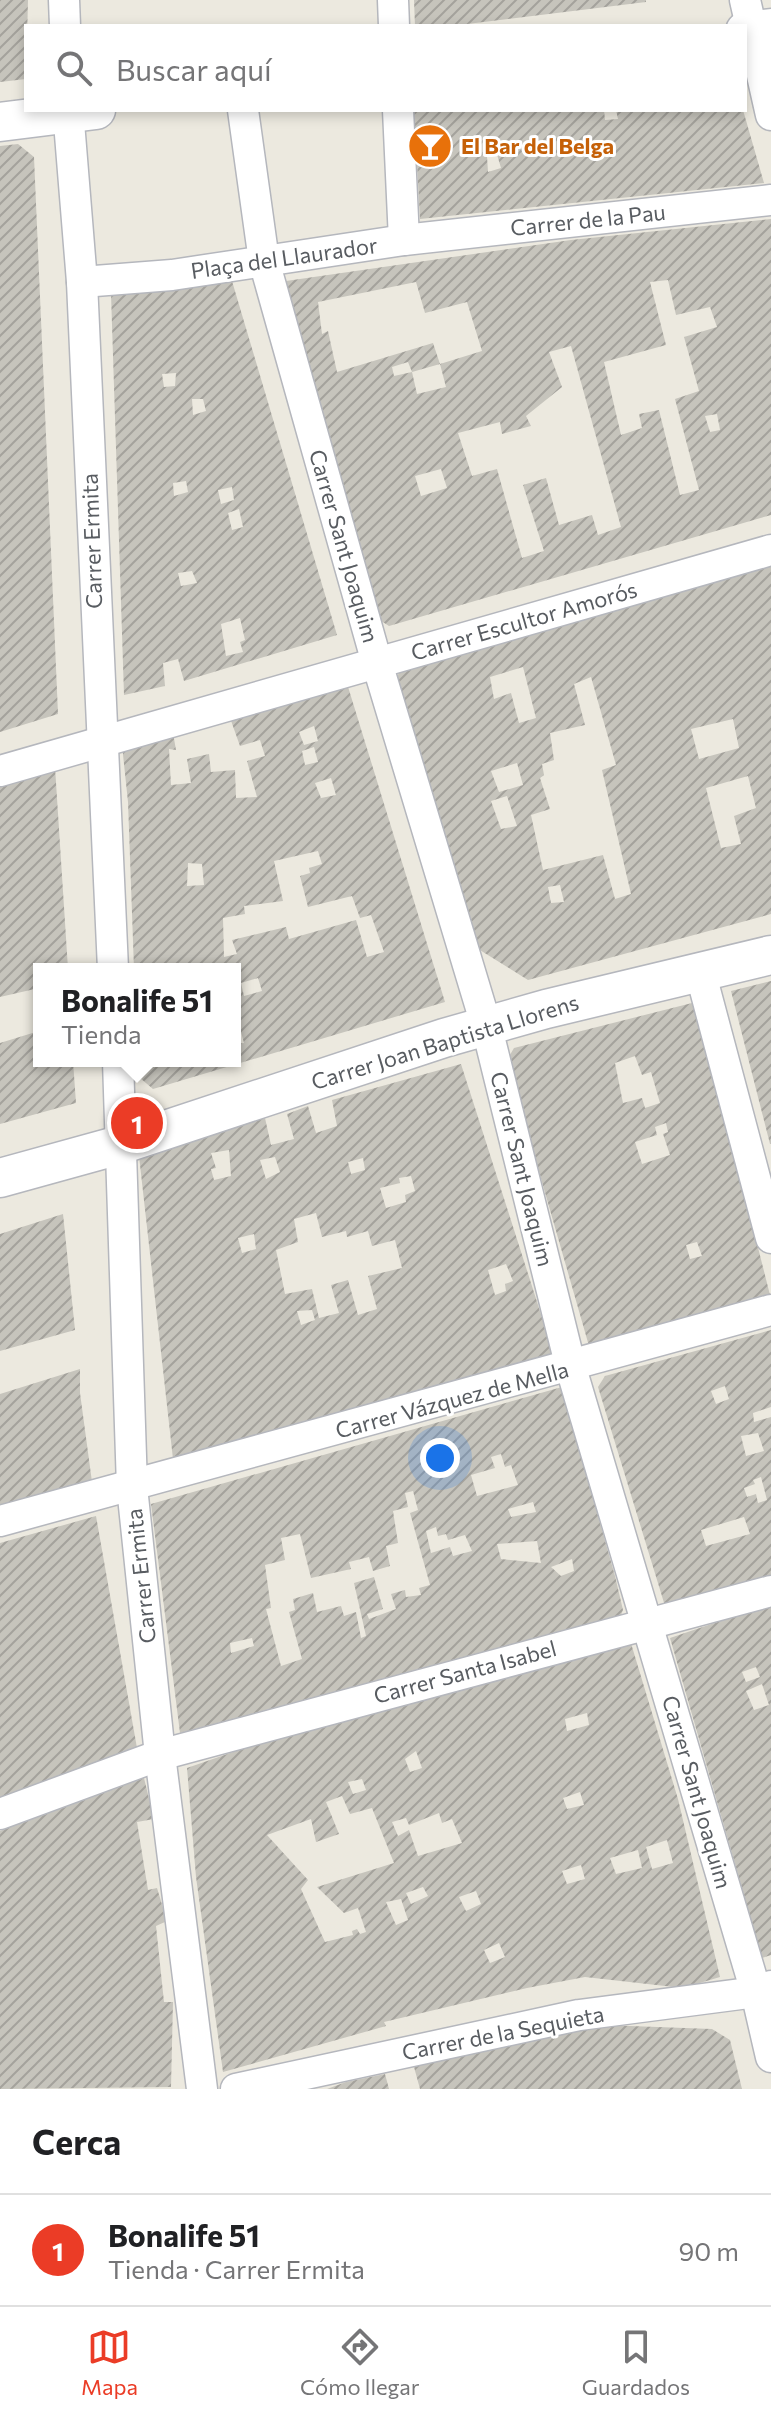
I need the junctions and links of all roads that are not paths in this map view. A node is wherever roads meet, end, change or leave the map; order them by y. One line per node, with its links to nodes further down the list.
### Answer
1 (64, 0): 4 (street)
2 (393, 0): 5 (street)
3 (753, 22): 10 (street)
4 (65, 24)
5 (394, 24)
6 (70, 112): 11 (street)
7 (77, 112): 15 (street, Carrer Ermita)
8 (243, 112): 14 (street, Carrer Sant Joaquim)
9 (398, 112): 13 (street, Plaça del Llaurador)
10 (771, 115)
11 (0, 122)
12 (771, 200): 13 (street, Carrer de la Pau)
13 (404, 240): 14 (street, Plaça del Llaurador)
14 (264, 261): 15 (street, Plaça del Llaurador); 17 (street, Carrer Sant Joaquim)
15 (82, 282): 18 (street, Carrer Ermita)
16 (771, 550): 17 (street, Carrer Escultor Amorós)
17 (377, 663): 18 (street, Carrer Escultor Amorós); 23 (street, Carrer Sant Joaquim)
18 (100, 742): 19 (street, Carrer Escultor Amorós); 21 (street, Carrer Ermita)
19 (0, 771)
20 (771, 955): 22 (street, Carrer Joan Baptista Llorens)
21 (113, 963)
22 (700, 971): 23 (street, Carrer Joan Baptista Llorens); 27 (street)
23 (487, 1028): 25 (street, Carrer Joan Baptista Llorens); 29 (street, Carrer Sant Joaquim)
24 (118, 1067): 25 (street, Carrer Ermita)
25 (123, 1144): 26 (street, Carrer Joan Baptista Llorens); 30 (street, Carrer Ermita)
26 (0, 1178)
27 (771, 1238)
28 (771, 1310): 29 (street, Carrer Vázquez de Mella)
29 (571, 1368): 30 (street, Carrer Vázquez de Mella); 33 (street, Carrer Sant Joaquim)
30 (132, 1487): 31 (street, Carrer Vázquez de Mella); 34 (street, Carrer Ermita)
31 (0, 1521)
32 (771, 1591): 33 (street, Carrer Santa Isabel)
33 (647, 1622): 34 (street, Carrer Santa Isabel); 36 (street, Carrer Sant Joaquim)
34 (160, 1755): 35 (street, Carrer Santa Isabel); 38 (street, Carrer Ermita)
35 (0, 1814)
36 (763, 1989): 37 (street, Carrer Sant Joaquim); 39 (street, Carrer de la Sequieta)
37 (771, 2057)
38 (202, 2089)
39 (236, 2089)

